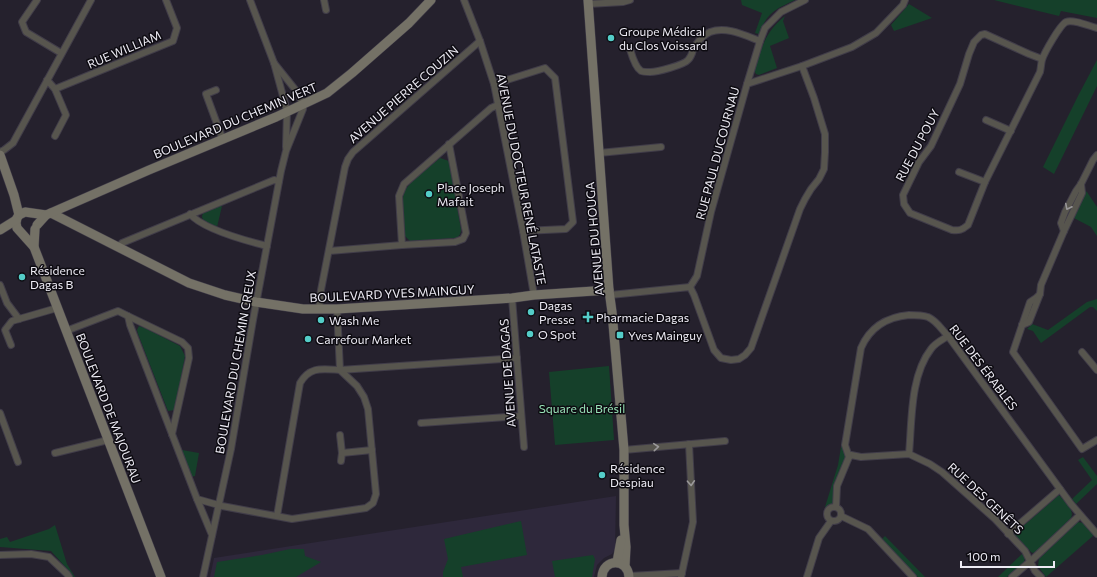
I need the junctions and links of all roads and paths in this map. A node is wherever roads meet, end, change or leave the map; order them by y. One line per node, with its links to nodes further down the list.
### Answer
1 (37, 0): 17 (street)
2 (91, 0): 17 (street)
3 (166, 0): 24 (street, RUE WILLIAM)
4 (250, 0): 19 (street)
5 (324, 0): 12 (street)
6 (431, 0): 26 (street, BOULEVARD DU CHEMIN VERT)
7 (464, 0): 14 (street, AVENUE DU DOCTEUR RENÉ LATASTE)
8 (630, 0): 11 (street)
9 (805, 0): 15 (street)
10 (906, 0): 20 (street, RUE PAUL DUCOURNAU)
11 (588, 2): 38 (street, AVENUE DU HOUGA)
12 (326, 10)
13 (1097, 28): 18 (street, RUE DU POUY)
14 (480, 41): 22 (street, AVENUE DU DOCTEUR RENÉ LATASTE); 57 (street, AVENUE PIERRE COUZIN)
15 (760, 41): 16 (street); 23 (street)
16 (630, 49)
17 (61, 54): 21 (street)
18 (1042, 59): 31 (street, RUE DU POUY); 43 (street, RUE DU POUY)
19 (274, 63): 26 (street); 28 (street)
20 (802, 66): 23 (street, RUE PAUL DUCOURNAU); 59 (street)
21 (47, 80): 24 (street); 37 (street)
22 (494, 84): 27 (street, AVENUE DU DOCTEUR RENÉ LATASTE); 52 (street)
23 (746, 84): 59 (street, RUE PAUL DUCOURNAU)
24 (55, 89): 32 (street)
25 (216, 90): 33 (street)
26 (303, 104): 28 (street, BOULEVARD DU CHEMIN VERT); 30 (street, BOULEVARD DU CHEMIN CREUX)
27 (498, 105): 34 (street); 52 (street, AVENUE DU DOCTEUR RENÉ LATASTE)
28 (290, 110): 30 (street); 33 (street, BOULEVARD DU CHEMIN VERT); 36 (street, BOULEVARD DU CHEMIN CREUX)
29 (986, 120): 31 (street)
30 (297, 124): 36 (street, BOULEVARD DU CHEMIN CREUX)
31 (1011, 131): 43 (street, RUE DU POUY)
32 (55, 136)
33 (223, 140): 44 (street, BOULEVARD DU CHEMIN VERT)
34 (449, 144): 53 (street); 53 (street)
35 (661, 147): 38 (street)
36 (286, 151): 42 (street, BOULEVARD DU CHEMIN CREUX)
37 (0, 152)
38 (599, 153): 60 (street, AVENUE DU HOUGA)
39 (0, 155): 47 (street)
40 (1097, 155): 82 (street)
41 (959, 172): 43 (street)
42 (279, 181): 46 (street); 54 (street, BOULEVARD DU CHEMIN CREUX)
43 (985, 182)
44 (74, 203): 45 (street, BOULEVARD DU CHEMIN VERT); 48 (street)
45 (49, 214): 47 (street); 48 (street, BOULEVARD YVES MAINGUY); 49 (street, BOULEVARD DU CHEMIN VERT)
46 (190, 214): 54 (street); 56 (street)
47 (23, 215): 49 (street); 50 (street); 51 (street)
48 (75, 224): 56 (street, BOULEVARD YVES MAINGUY)
49 (36, 227): 51 (street); 55 (street, BOULEVARD DE MAJOURAU)
50 (0, 231): 51 (street)
51 (20, 231): 55 (street, BOULEVARD DE MAJOURAU)
52 (523, 231): 61 (street, AVENUE DU DOCTEUR RENÉ LATASTE)
53 (402, 245): 57 (street)
54 (267, 246): 63 (street, BOULEVARD DU CHEMIN CREUX)
55 (34, 247): 64 (street, BOULEVARD DE MAJOURAU)
56 (119, 247): 63 (street, BOULEVARD YVES MAINGUY)
57 (329, 251): 65 (street, AVENUE PIERRE COUZIN)
58 (0, 285): 68 (street)
59 (690, 287): 60 (street)
60 (609, 293): 61 (street, BOULEVARD YVES MAINGUY); 87 (street, AVENUE DU HOUGA)
61 (534, 295): 62 (street, BOULEVARD YVES MAINGUY)
62 (512, 298): 66 (street, BOULEVARD YVES MAINGUY); 73 (street, AVENUE DE DAGAS)
63 (256, 302): 65 (street, BOULEVARD YVES MAINGUY); 96 (street, BOULEVARD DU CHEMIN CREUX)
64 (57, 308): 68 (street); 69 (street, BOULEVARD DE MAJOURAU)
65 (319, 309): 66 (street, BOULEVARD YVES MAINGUY)
66 (337, 309): 74 (street)
67 (128, 316): 69 (street); 79 (street); 79 (street)
68 (19, 319): 71 (street)
69 (66, 331): 81 (street, BOULEVARD DE MAJOURAU)
70 (948, 336): 90 (street); 91 (street, RUE DES ÉRABLES); 94 (street, RUE DES ÉRABLES)
71 (11, 345)
72 (1082, 352): 75 (street)
73 (517, 358): 74 (street); 77 (street, AVENUE DE DAGAS)
74 (340, 370): 86 (street); 99 (street)
75 (1097, 370)
76 (0, 413): 93 (street)
77 (521, 416): 78 (street); 85 (street, AVENUE DE DAGAS)
78 (421, 423)
79 (172, 434): 95 (street)
80 (340, 435): 89 (street)
81 (108, 440): 88 (street); 111 (street, BOULEVARD DE MAJOURAU)
82 (1097, 440)
83 (725, 441): 84 (street)
84 (689, 444): 87 (street, one-way to 84); 108 (street, one-way to 108)
85 (524, 447)
86 (372, 450): 89 (street); 99 (street)
87 (624, 450): 107 (street, AVENUE DU HOUGA)
88 (55, 453)
89 (342, 453): 92 (street)
90 (909, 454): 91 (street, RUE DES GENÊTS); 102 (street, RUE DES GENÊTS)
91 (849, 457): 97 (street)
92 (341, 461)
93 (18, 462)
94 (1060, 489): 98 (street, RUE DES ÉRABLES); 102 (street)
95 (197, 499): 96 (street); 104 (street)
96 (219, 505): 99 (street); 104 (street, BOULEVARD DU CHEMIN CREUX)
97 (836, 507): 100 (street); 101 (street)
98 (1080, 515): 103 (street, RUE DES ÉRABLES); 106 (street)
99 (277, 516)
100 (841, 516): 101 (street); 115 (street)
101 (831, 521): 114 (street)
102 (1008, 534): 106 (street, RUE DES GENÊTS)
103 (1097, 534)
104 (212, 535): 112 (street, BOULEVARD DU CHEMIN CREUX)
105 (0, 554): 110 (street)
106 (1031, 561): 116 (street); 117 (street, RUE DES GENÊTS)
107 (621, 564): 109 (street); 113 (street)
108 (681, 575): 109 (street)
109 (630, 576)
110 (69, 577)
111 (161, 577)
112 (203, 577)
113 (602, 577)
114 (807, 577)
115 (913, 577)
116 (1012, 577)
117 (1041, 577)

